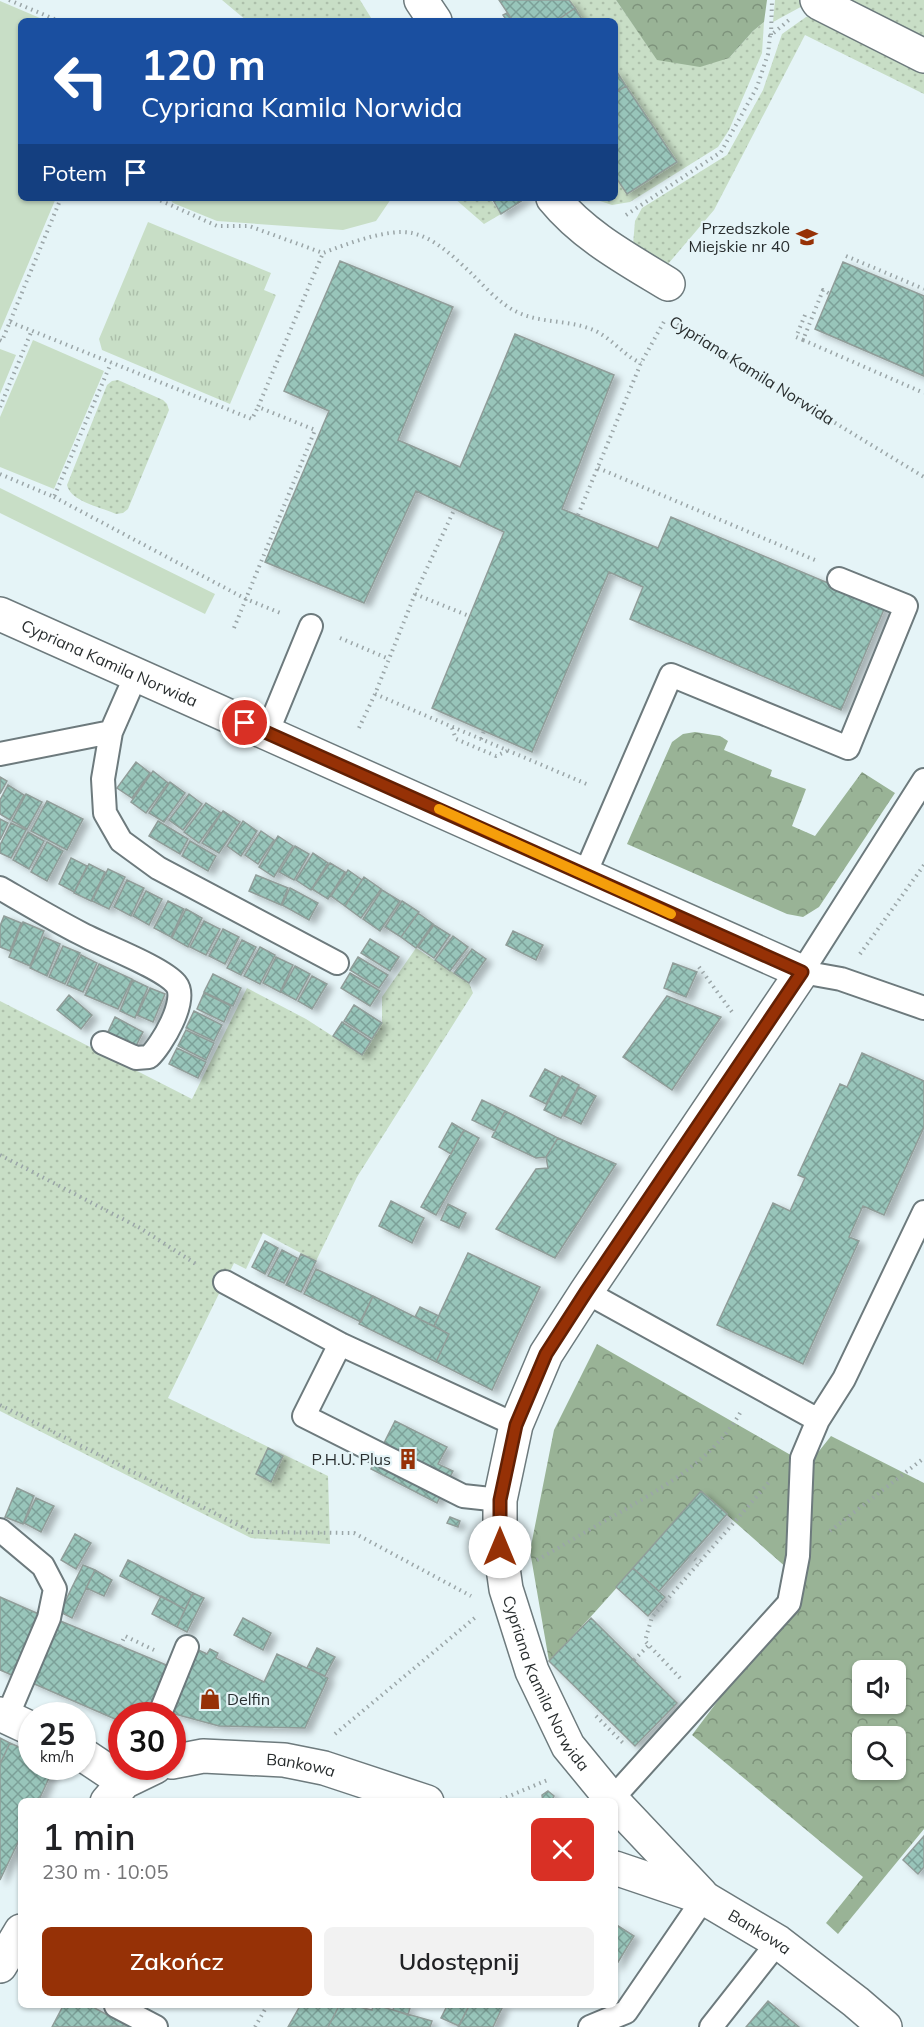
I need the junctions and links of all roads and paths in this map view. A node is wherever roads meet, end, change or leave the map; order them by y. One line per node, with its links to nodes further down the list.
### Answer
1 (9, 0): 5 (path)
2 (421, 0): 6 (street)
3 (772, 0): 7 (path)
4 (818, 2): 7 (path); 8 (street)
5 (52, 18)
6 (433, 18)
7 (771, 36): 12 (path)
8 (924, 56)
9 (60, 201): 20 (path)
10 (162, 201): 13 (path)
11 (555, 201): 12 (street)
12 (598, 241): 17 (street)
13 (323, 253): 25 (path); 28 (path)
14 (846, 256): 15 (path)
15 (924, 289)
16 (830, 294): 23 (path)
17 (664, 297): 19 (path, Cypriana Kamila Norwida)
18 (805, 315): 23 (path)
19 (667, 317): 25 (path); 31 (path, Cypriana Kamila Norwida)
20 (10, 322): 21 (path); 22 (path)
21 (32, 330): 24 (path); 27 (path)
22 (0, 340)
23 (803, 340): 26 (path)
24 (111, 363): 28 (path); 32 (path)
25 (641, 363): 29 (path)
26 (924, 393)
27 (0, 407)
28 (258, 407): 37 (path)
29 (598, 468): 34 (path); 35 (path)
30 (0, 474): 32 (path)
31 (924, 477)
32 (54, 497): 37 (path)
33 (455, 508): 36 (path)
34 (578, 515)
35 (839, 579): 55 (lane)
36 (415, 594): 39 (path); 43 (path)
37 (246, 599): 41 (path)
38 (0, 614): 44 (street, Cypriana Kamila Norwida)
39 (469, 616)
40 (311, 626): 50 (lane)
41 (234, 628)
42 (365, 649): 43 (path)
43 (388, 660): 45 (path)
44 (136, 675): 49 (lane); 50 (street, Cypriana Kamila Norwida)
45 (375, 694): 46 (path); 47 (path)
46 (452, 727): 51 (path); 52 (path)
47 (359, 728)
48 (484, 731): 51 (path)
49 (111, 732): 53 (lane); 59 (lane)
50 (267, 733): 57 (street, Cypriana Kamila Norwida)
51 (481, 739): 52 (path)
52 (507, 750): 55 (path)
53 (0, 754)
54 (924, 780): 61 (lane)
55 (618, 797): 57 (lane)
56 (924, 865): 62 (path)
57 (585, 874): 61 (street, Cypriana Kamila Norwida)
58 (0, 888): 65 (lane)
59 (337, 963)
60 (697, 964): 64 (path)
61 (802, 972): 62 (lane); 69 (street, Cypriana Kamila Norwida)
62 (842, 979): 63 (lane)
63 (924, 1008)
64 (732, 1012)
65 (103, 1042)
66 (0, 1155): 68 (path)
67 (924, 1212): 73 (lane)
68 (225, 1282): 70 (lane)
69 (586, 1292): 71 (lane); 74 (street, Cypriana Kamila Norwida)
70 (340, 1344): 74 (lane); 77 (lane)
71 (755, 1386): 73 (lane); 81 (path)
72 (0, 1405): 83 (path)
73 (818, 1420): 75 (lane)
74 (516, 1425): 77 (street, Cypriana Kamila Norwida)
75 (802, 1458): 80 (lane); 82 (path)
76 (924, 1458): 80 (path)
77 (500, 1500): 83 (street, Cypriana Kamila Norwida)
78 (0, 1530): 90 (lane)
79 (690, 1555): 82 (path)
80 (798, 1556): 102 (lane)
81 (536, 1561)
82 (700, 1563): 85 (path)
83 (498, 1598): 94 (path); 101 (street, Cypriana Kamila Norwida)
84 (120, 1646): 86 (path)
85 (648, 1646): 87 (path); 88 (path)
86 (184, 1654): 89 (lane)
87 (634, 1660)
88 (681, 1688)
89 (165, 1702)
90 (13, 1720)
91 (601, 1720): 92 (path)
92 (629, 1749)
93 (186, 1759): 94 (street, Bankowa)
94 (324, 1768): 99 (street, Bankowa)
95 (96, 1770): 98 (street)
96 (553, 1777): 100 (path)
97 (135, 1780): 98 (street)
98 (116, 1792)
99 (415, 1798)
100 (504, 1798)
101 (611, 1798)
102 (617, 1798)
103 (618, 1805): 105 (street, Cypriana Kamila Norwida)
104 (618, 1869): 105 (street, Bankowa)
105 (704, 1898): 106 (street, Bankowa); 111 (lane)
106 (778, 1942): 112 (lane); 113 (street, Bankowa)
107 (120, 2008): 109 (lane)
108 (266, 2008): 110 (path)
109 (156, 2027)
110 (255, 2027)
111 (590, 2027)
112 (711, 2027)
113 (885, 2027)

